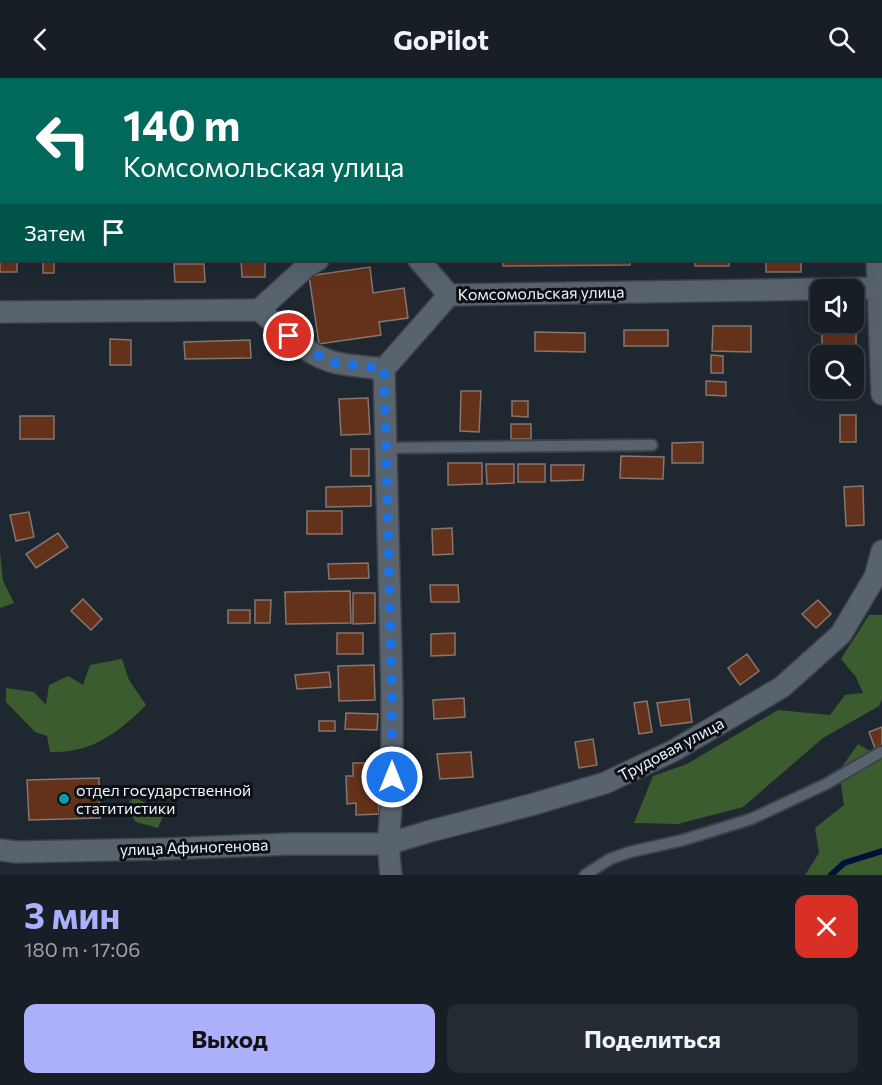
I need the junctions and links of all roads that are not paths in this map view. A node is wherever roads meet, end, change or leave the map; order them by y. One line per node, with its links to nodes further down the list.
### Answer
1 (316, 261): 6 (street)
2 (420, 261): 5 (street)
3 (877, 261): 4 (street)
4 (880, 288): 5 (street, Комсомольская улица); 9 (street)
5 (449, 295): 8 (street, Комсомольская улица)
6 (259, 310): 7 (street); 8 (street)
7 (0, 312)
8 (384, 369): 11 (street)
9 (882, 394)
10 (652, 445): 11 (lane)
11 (385, 448): 14 (street)
12 (882, 551): 14 (street, Трудовая улица)
13 (881, 752): 17 (lane)
14 (388, 844): 15 (street, улица Афиногенова); 16 (street)
15 (0, 850)
16 (391, 875)
17 (585, 875)

